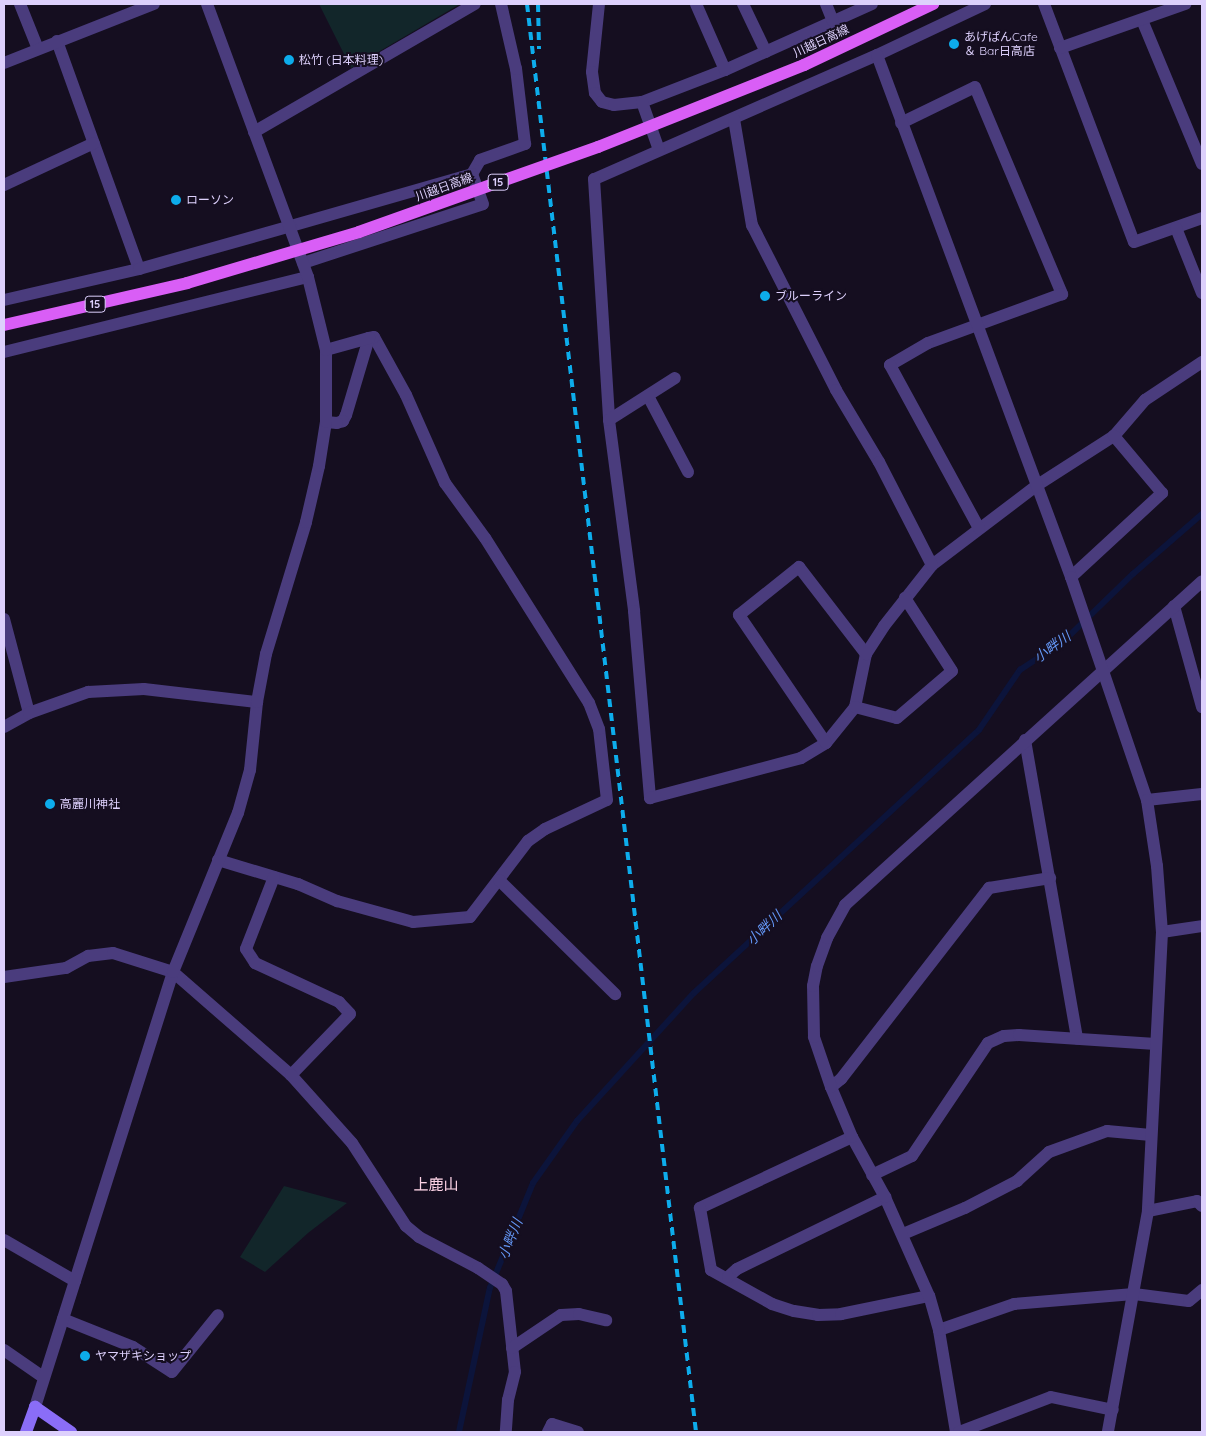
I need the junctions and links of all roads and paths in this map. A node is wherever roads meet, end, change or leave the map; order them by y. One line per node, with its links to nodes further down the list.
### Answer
1 (20, 4): 19 (street)
2 (154, 4): 17 (street)
3 (207, 4): 27 (street)
4 (476, 4): 27 (street)
5 (501, 4): 31 (street)
6 (599, 4): 24 (street)
7 (696, 4): 23 (street)
8 (743, 4): 20 (street)
9 (826, 4): 16 (street)
10 (872, 4): 16 (street)
11 (933, 4): 42 (main road, 川越日高線 / 15, bridge)
12 (985, 4): 21 (street)
13 (1044, 4): 18 (street)
14 (1185, 4): 15 (street)
15 (1142, 20): 18 (street); 30 (street)
16 (833, 22): 20 (street)
17 (57, 41): 19 (street); 28 (street)
18 (1060, 48): 35 (street)
19 (38, 49): 22 (street)
20 (766, 52): 23 (street)
21 (877, 56): 25 (street); 26 (street)
22 (4, 63)
23 (725, 70): 24 (street)
24 (642, 102): 29 (street)
25 (734, 119): 29 (street); 55 (street)
26 (901, 123): 41 (street); 41 (street)
27 (254, 132): 34 (street)
28 (94, 143): 32 (street); 37 (street)
29 (659, 150): 49 (street)
30 (1202, 164)
31 (472, 174): 34 (street); 36 (street)
32 (4, 184)
33 (1202, 218): 35 (street)
34 (291, 226): 36 (street); 37 (street)
35 (1176, 228): 39 (street)
36 (303, 263): 38 (street)
37 (139, 268): 40 (street)
38 (308, 277): 44 (street); 45 (street)
39 (1202, 293)
40 (6, 300)
41 (976, 324): 53 (street); 54 (street)
42 (4, 325)
43 (369, 338): 44 (street); 50 (street); 77 (street)
44 (326, 350): 50 (street)
45 (4, 352)
46 (1202, 362): 51 (street)
47 (675, 378): 48 (street)
48 (648, 396): 49 (street); 52 (street)
49 (609, 420): 71 (street)
50 (326, 422): 65 (street)
51 (1114, 436): 53 (street); 57 (street)
52 (688, 472)
53 (1036, 486): 54 (street); 57 (street)
54 (979, 528): 55 (street)
55 (932, 565): 58 (street)
56 (1202, 581): 59 (street)
57 (1073, 582): 62 (street)
58 (905, 598): 61 (street); 66 (street)
59 (1174, 606): 62 (street); 63 (street)
60 (4, 619): 68 (street)
61 (866, 654): 66 (street); 71 (street)
62 (1101, 665): 70 (street); 73 (street)
63 (1190, 668): 64 (street); 67 (street)
64 (1202, 672)
65 (257, 702): 68 (street); 74 (street)
66 (855, 707): 71 (street)
67 (1202, 707)
68 (28, 712): 69 (street)
69 (4, 726)
70 (1025, 740): 76 (street); 86 (street)
71 (826, 743)
72 (1202, 794): 73 (street)
73 (1146, 800): 79 (street)
74 (218, 860): 75 (street); 80 (street)
75 (274, 877): 77 (street); 85 (street)
76 (1050, 878): 83 (street); 86 (street)
77 (499, 880): 82 (street)
78 (1202, 926): 79 (street)
79 (1162, 932): 84 (street)
80 (173, 972): 81 (street); 85 (street); 96 (street)
81 (4, 977)
82 (615, 994)
83 (1077, 1038): 84 (street); 89 (street)
84 (1156, 1044): 87 (street)
85 (291, 1075): 104 (street)
86 (831, 1087): 88 (street)
87 (1151, 1135): 92 (street); 93 (street)
88 (852, 1137): 89 (street); 95 (street)
89 (872, 1175): 90 (street)
90 (885, 1197): 93 (street); 95 (street)
91 (1202, 1206): 92 (street)
92 (1148, 1211): 98 (street)
93 (902, 1234): 99 (street)
94 (4, 1240): 96 (street)
95 (728, 1277): 99 (street)
96 (75, 1281): 101 (street)
97 (1202, 1290): 98 (street)
98 (1134, 1294): 103 (street); 108 (street)
99 (930, 1296): 103 (street)
100 (218, 1315): 101 (street)
101 (63, 1318): 106 (street)
102 (606, 1320): 104 (street)
103 (939, 1330): 114 (street)
104 (512, 1348): 111 (street)
105 (4, 1350): 106 (street)
106 (44, 1377): 107 (street)
107 (35, 1407): 109 (main road); 110 (main road)
108 (1113, 1410): 114 (street); 115 (street)
109 (26, 1432)
110 (72, 1432)
111 (506, 1432)
112 (548, 1432): 113 (street)
113 (578, 1432)
114 (957, 1432)
115 (1108, 1432)

